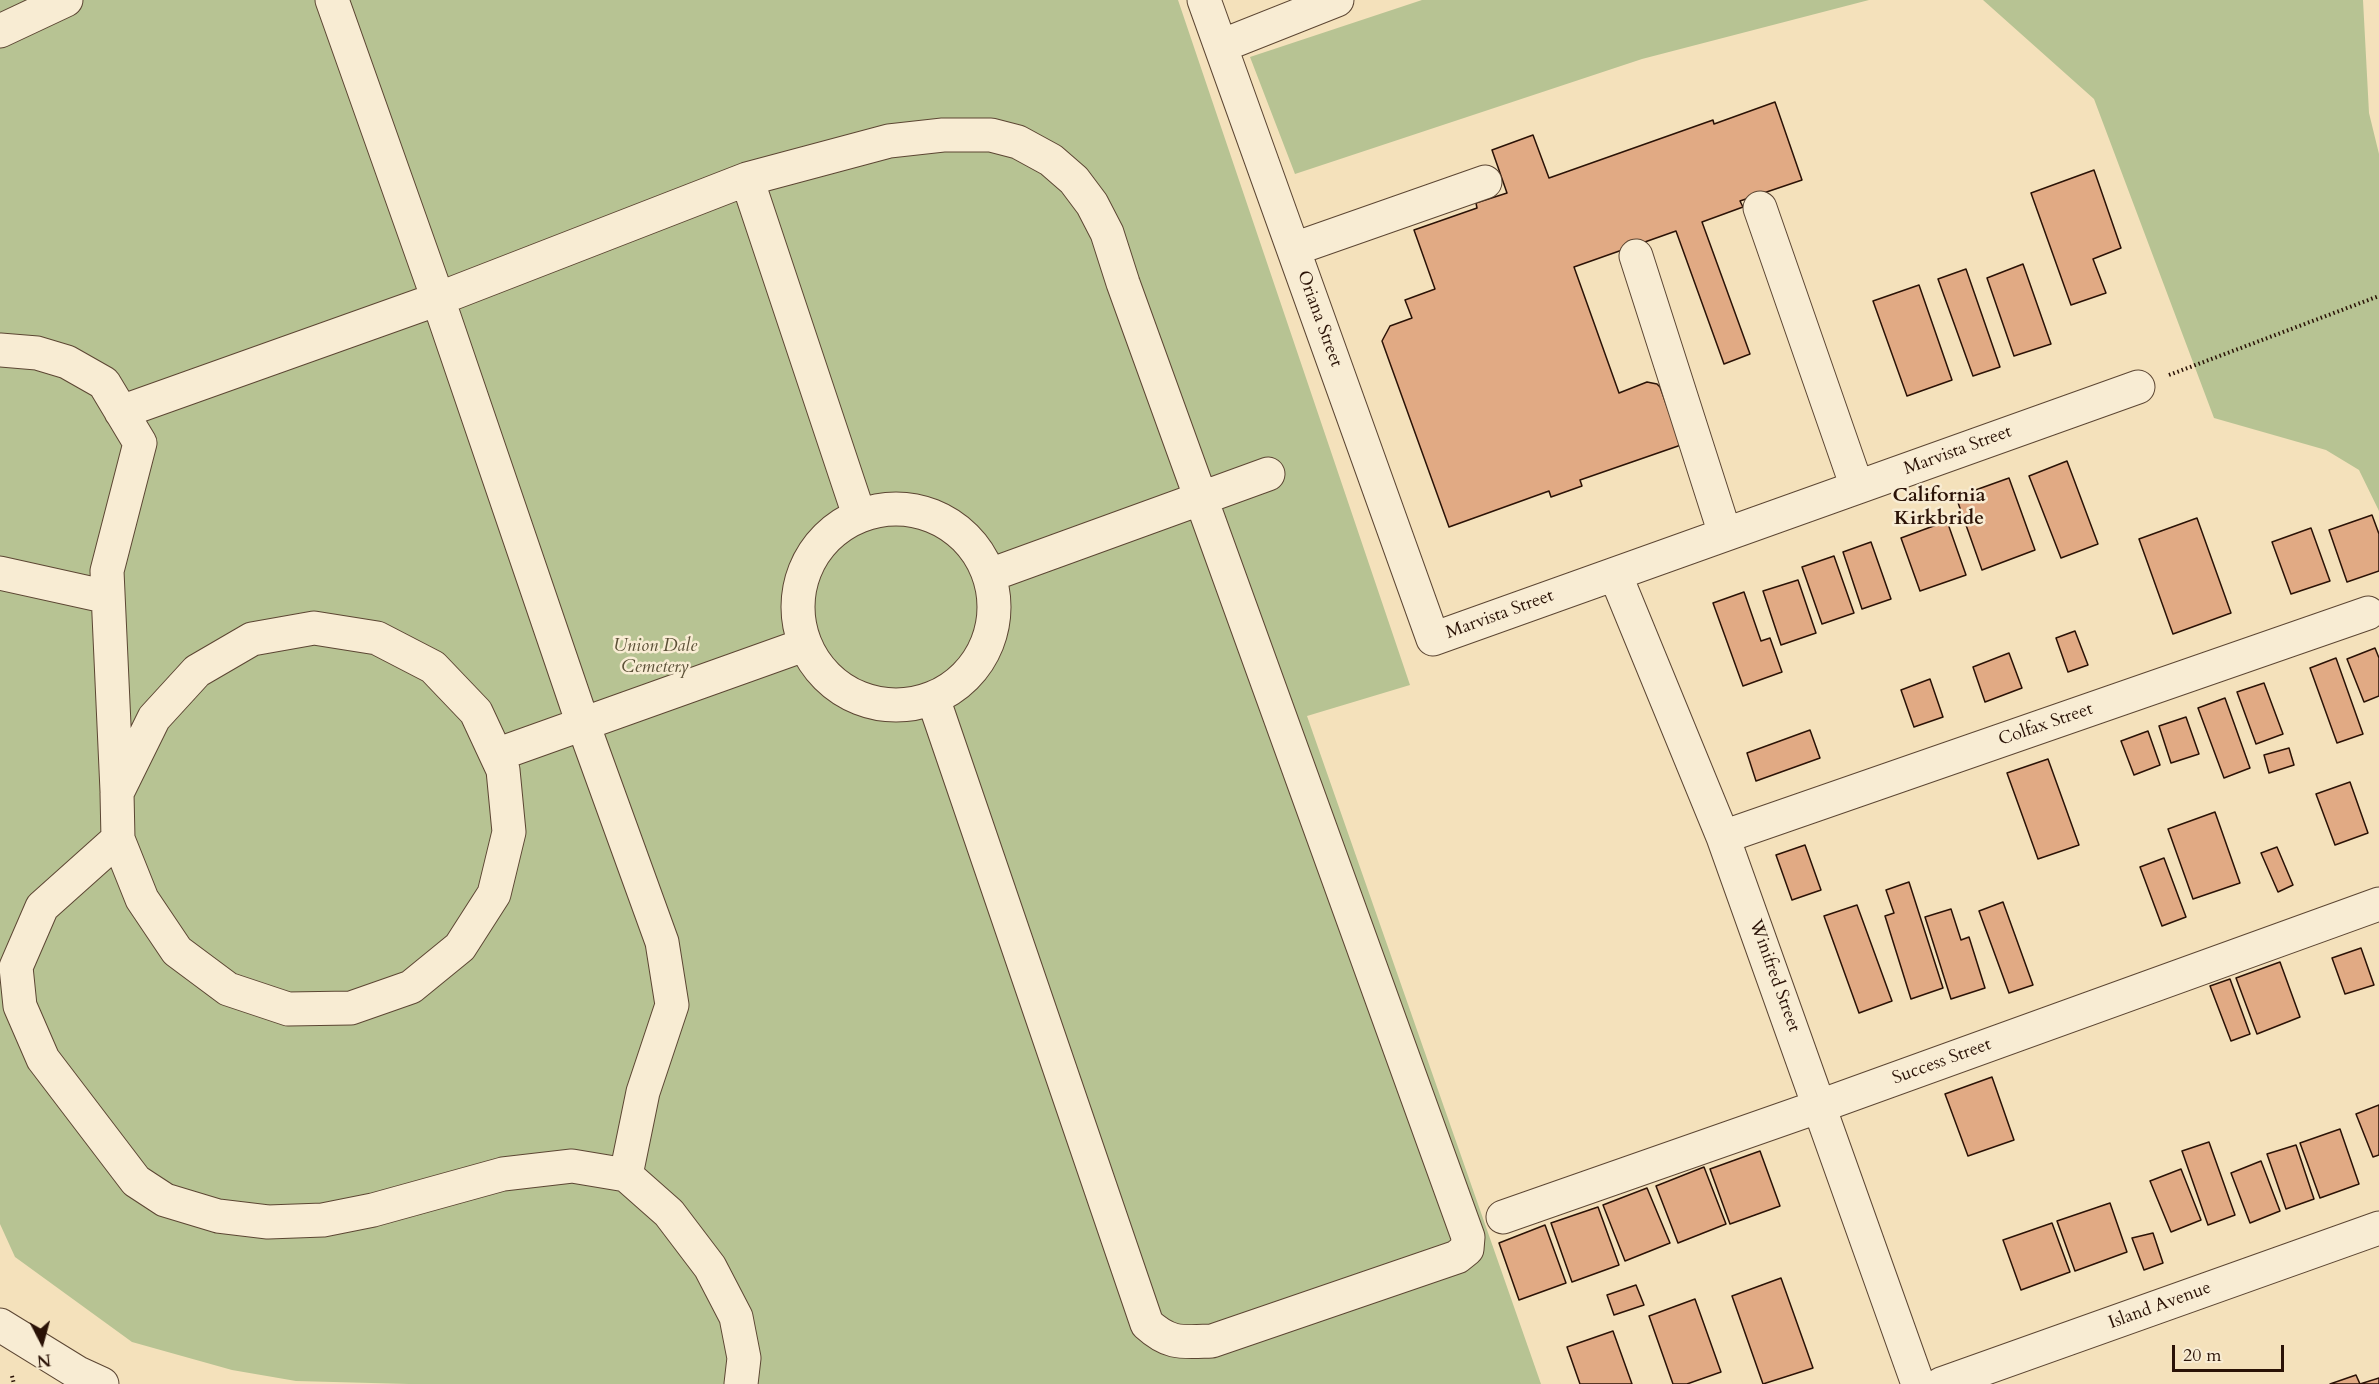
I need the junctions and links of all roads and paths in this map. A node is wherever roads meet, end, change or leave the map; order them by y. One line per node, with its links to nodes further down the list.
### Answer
1 (66, 0): 5 (street)
2 (332, 0): 13 (street)
3 (1204, 0): 6 (street, Oriana Street)
4 (1337, 0): 6 (street)
5 (0, 31)
6 (1221, 46): 10 (street, Oriana Street)
7 (747, 179): 13 (street); 19 (street); 20 (street)
8 (1485, 182): 10 (street)
9 (1760, 208): 18 (street)
10 (1294, 249): 27 (street, Oriana Street)
11 (1636, 256): 21 (street)
12 (2379, 296): 15 (path)
13 (438, 299): 16 (street); 30 (street)
14 (0, 350): 16 (street)
15 (2138, 387): 18 (street, Marvista Street)
16 (122, 412): 25 (street)
17 (1269, 474): 19 (street)
18 (1857, 487): 21 (street, Marvista Street)
19 (1203, 498): 24 (street); 29 (street)
20 (859, 515): 24 (street); 28 (street)
21 (1725, 534): 23 (street, Marvista Street)
22 (0, 573): 25 (street)
23 (1615, 574): 27 (street, Marvista Street); 33 (street, Winifred Street)
24 (990, 575): 29 (street)
25 (108, 597): 32 (street)
26 (2368, 613): 33 (street, Colfax Street)
27 (1433, 639)
28 (804, 645): 29 (street); 30 (street)
29 (933, 698)
30 (583, 724): 31 (street); 37 (street)
31 (496, 755): 32 (street); 34 (street)
32 (117, 793): 34 (street)
33 (1724, 837): 36 (street, Winifred Street)
34 (118, 839): 37 (street)
35 (2379, 904): 36 (street, Success Street)
36 (1820, 1106): 38 (street, Success Street); 44 (street, Winifred Street)
37 (626, 1175): 43 (street)
38 (1503, 1217)
39 (2379, 1228): 41 (street, Island Avenue)
40 (0, 1325): 42 (street)
41 (1987, 1377): 45 (street, Island Avenue)
42 (102, 1384)
43 (741, 1384)
44 (1918, 1384)
45 (1941, 1384)

